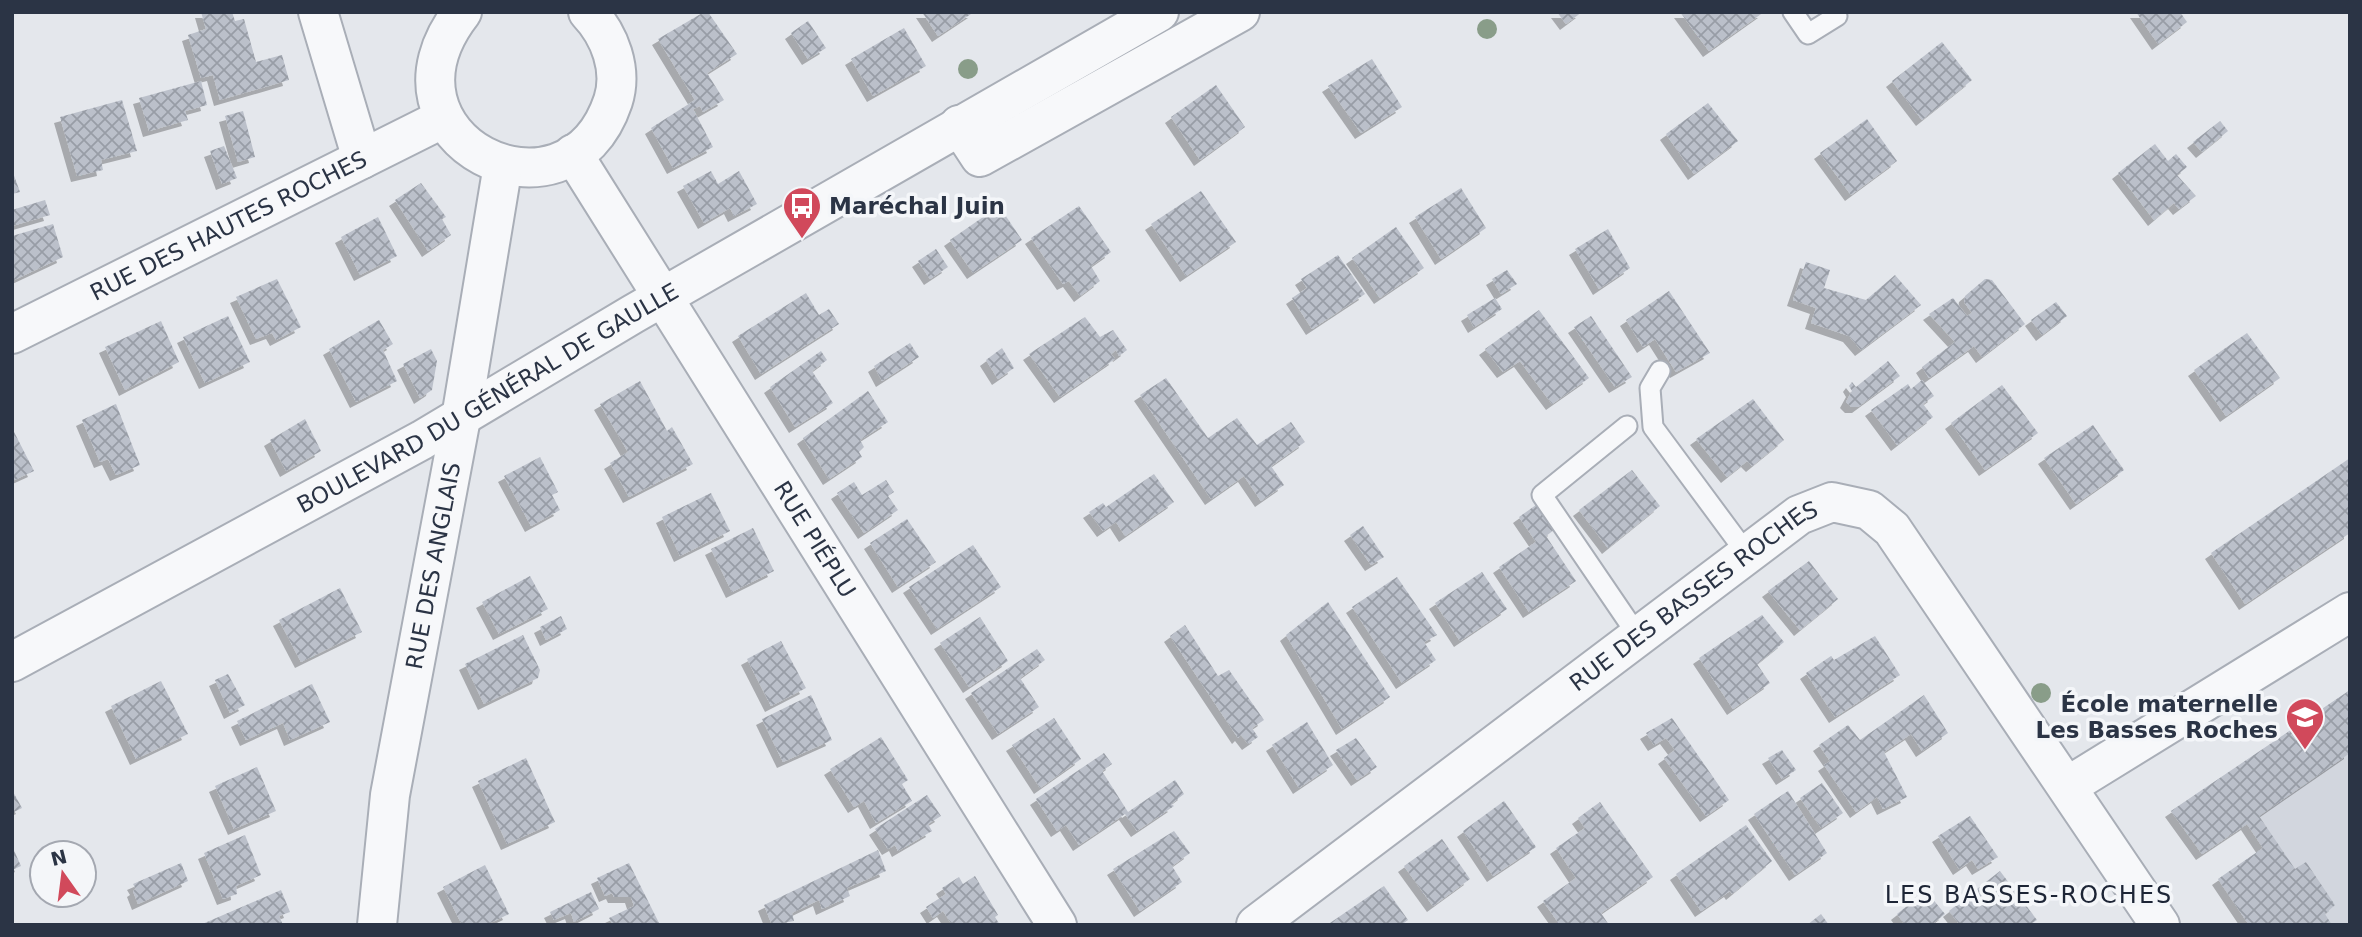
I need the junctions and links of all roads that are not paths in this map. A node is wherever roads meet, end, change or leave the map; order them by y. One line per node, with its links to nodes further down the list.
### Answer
1 (318, 12): 11 (street)
2 (462, 12): 8 (street)
3 (1158, 12): 9 (street, BOULEVARD DU GÉNÉRAL DE GAULLE)
4 (1240, 12): 9 (street)
5 (1793, 12): 7 (lane)
6 (600, 16): 10 (street)
7 (1837, 16)
8 (444, 118): 11 (street, RUE DES HAUTES ROCHES); 12 (street)
9 (959, 125): 13 (street, BOULEVARD DU GÉNÉRAL DE GAULLE)
10 (573, 154): 12 (street); 13 (street, RUE PIÉPLU)
11 (362, 159): 14 (street, RUE DES HAUTES ROCHES)
12 (503, 165): 16 (street, RUE DES ANGLAIS)
13 (662, 298): 16 (street, BOULEVARD DU GÉNÉRAL DE GAULLE); 24 (street, RUE PIÉPLU)
14 (12, 334)
15 (1660, 371): 18 (lane)
16 (461, 418): 21 (street, BOULEVARD DU GÉNÉRAL DE GAULLE); 23 (street, RUE DES ANGLAIS)
17 (1627, 426): 20 (lane)
18 (1747, 554): 20 (street, RUE DES BASSES ROCHES); 22 (street, RUE DES BASSES ROCHES)
19 (2350, 612): 22 (street)
20 (1638, 636): 25 (street, RUE DES BASSES ROCHES)
21 (12, 662)
22 (2068, 786): 26 (street, RUE DES BASSES ROCHES)
23 (377, 925)
24 (1057, 925)
25 (1256, 925)
26 (2160, 925)

